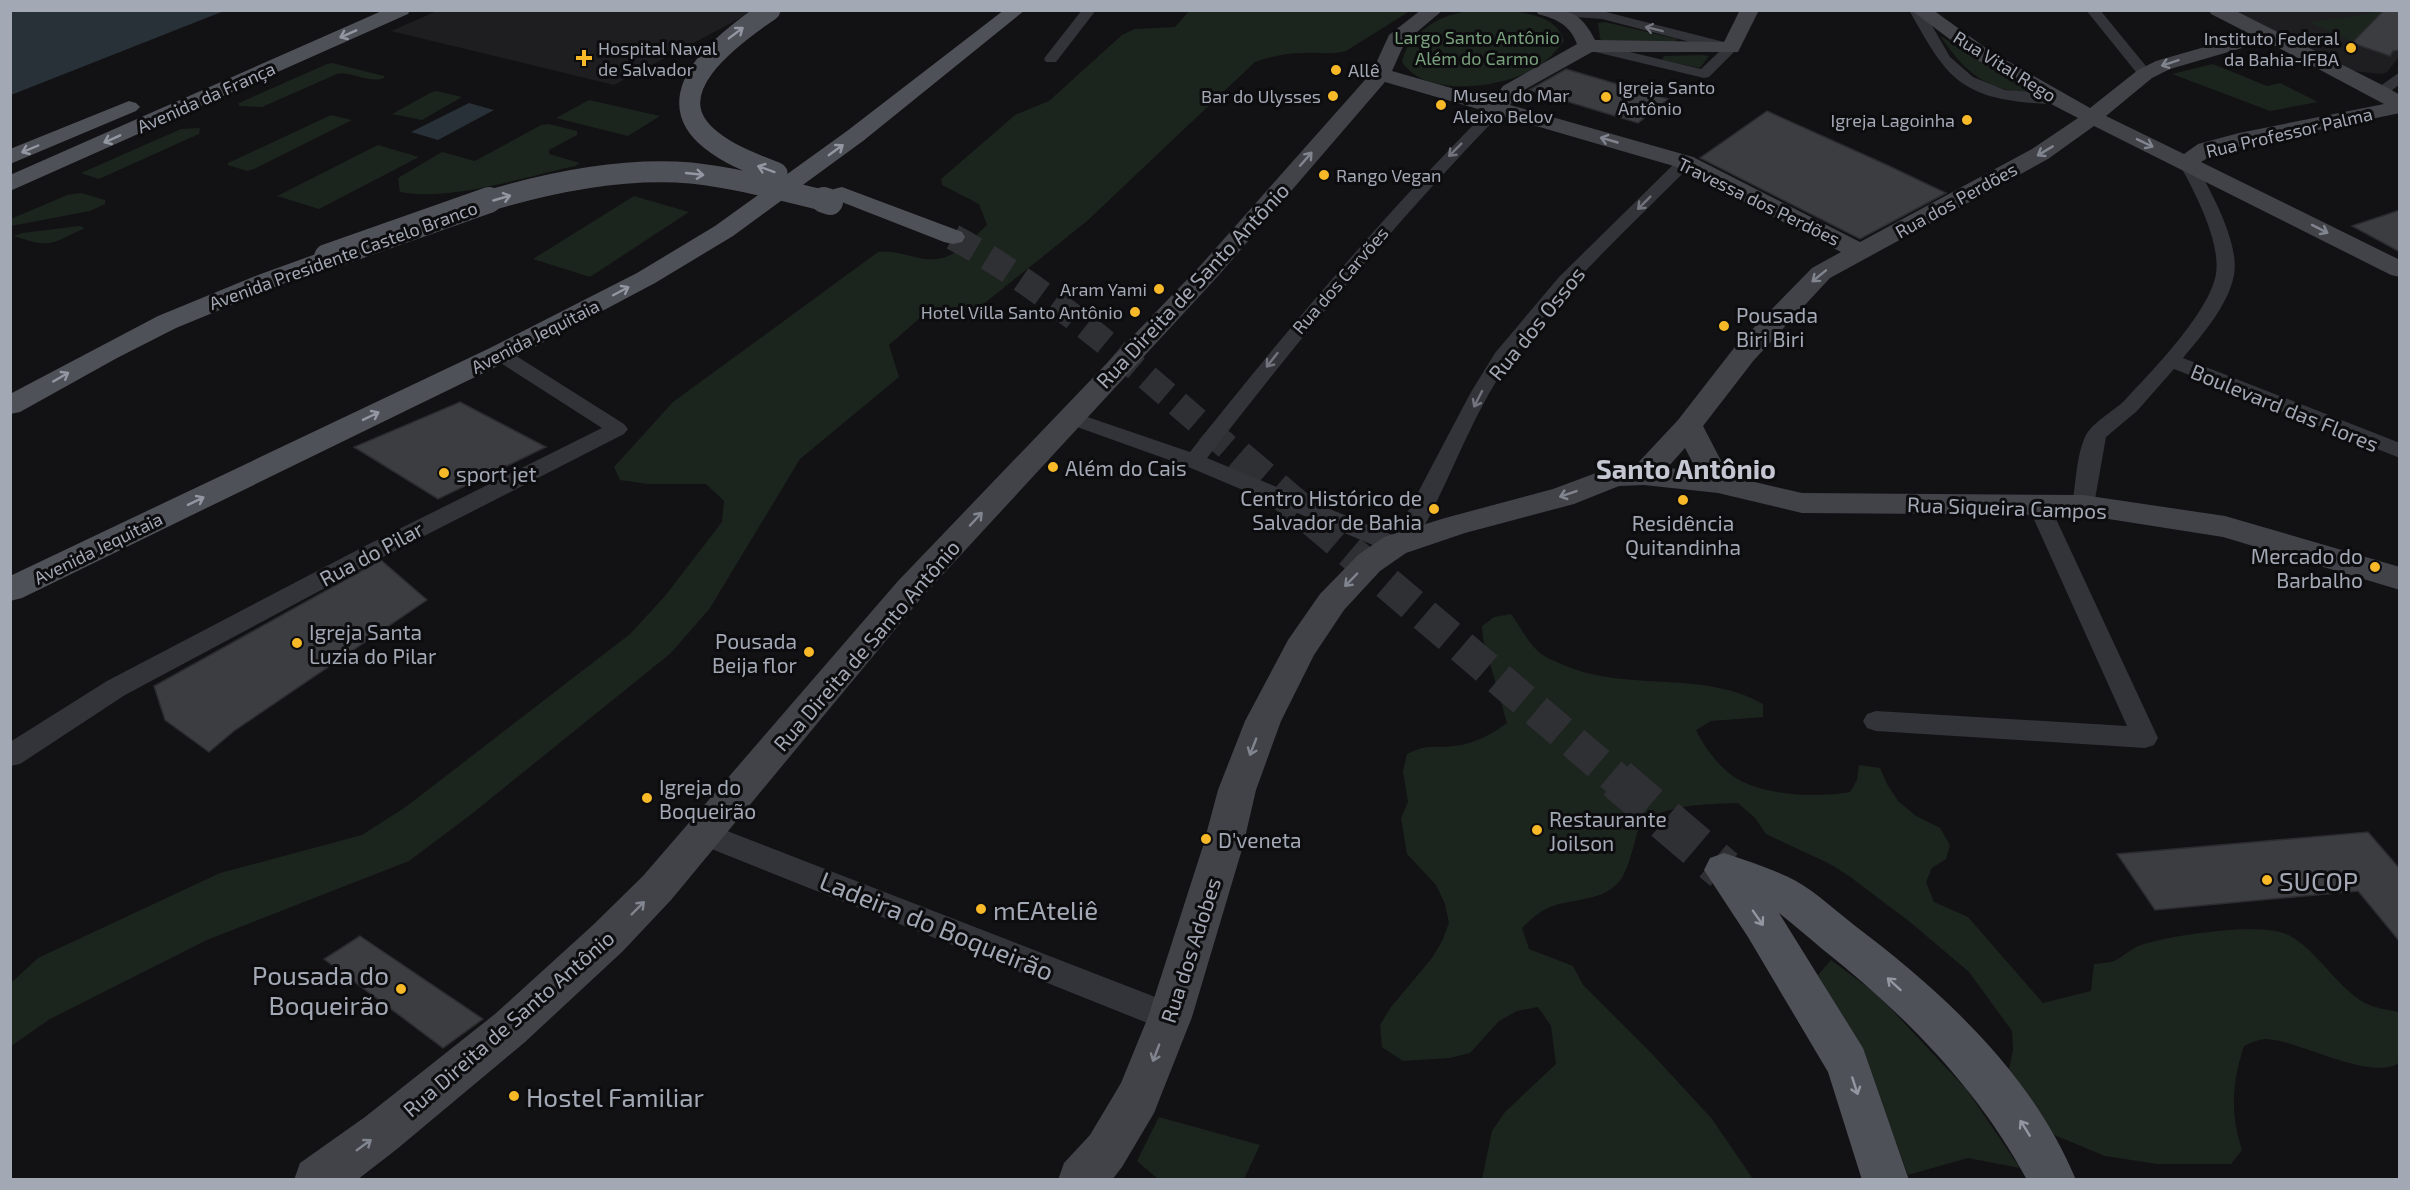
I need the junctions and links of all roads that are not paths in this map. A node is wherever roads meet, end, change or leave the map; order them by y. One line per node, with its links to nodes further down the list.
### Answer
1 (354, 10): 13 (main road)
2 (401, 10): 30 (main road, Avenida da França, one-way to 30)
3 (770, 10): 31 (main road, Avenida Presidente Castelo Branco, one-way to 3, bridge)
4 (1016, 10): 35 (main road, Avenida Jequitaia, one-way to 4)
5 (1090, 10): 17 (street)
6 (1434, 10): 18 (street)
7 (1545, 10): 12 (street)
8 (1750, 10): 16 (street)
9 (1918, 10): 23 (street, Rua Vital Rego); 23 (street)
10 (2092, 10): 19 (street)
11 (2218, 10): 14 (street)
12 (1550, 11): 15 (street); 16 (street, one-way to 12)
13 (306, 31)
14 (2267, 35): 19 (street, Rua dos Perdões, one-way to 19); 21 (street)
15 (1588, 46): 16 (street); 25 (street)
16 (1731, 48)
17 (1051, 59)
18 (1381, 74): 25 (street, Travessa dos Perdões); 38 (street, Rua Direita de Santo Antônio, one-way to 18)
19 (2145, 74): 26 (street, Rua dos Perdões)
20 (2400, 76): 21 (street)
21 (2381, 92): 24 (street)
22 (148, 98): 27 (main road, Avenida da França, one-way to 27)
23 (2056, 99): 26 (street, Rua Vital Rego)
24 (2400, 106): 29 (street, Rua Professor Palma)
25 (1497, 109): 28 (street, Travessa dos Perdões, one-way to 25); 41 (street, Rua dos Carvões, one-way to 41)
26 (2092, 117): 29 (street, Rua Vital Rego, one-way to 29); 33 (street, Rua dos Perdões, one-way to 33)
27 (10, 157)
28 (1685, 162): 33 (street, Travessa dos Perdões); 46 (street, Rua dos Ossos, one-way to 46)
29 (2186, 162): 34 (street, Rua Vital Rego, one-way to 34); 36 (street, Rua Professor Palma)
30 (10, 184)
31 (836, 198): 32 (main road, Avenida Presidente Castelo Branco); 37 (main road, Avenida Presidente Castelo Branco, one-way to 31, bridge)
32 (953, 237)
33 (1860, 252): 39 (street, Rua dos Perdões, one-way to 39)
34 (2400, 270)
35 (500, 354): 48 (main road, Avenida Jequitaia, one-way to 35); 50 (street, Rua do Pilar)
36 (2172, 361): 40 (street, Boulevard das Flores); 44 (street, Rua Professor Palma)
37 (10, 406)
38 (1070, 417): 41 (street); 51 (street, Rua Direita de Santo Antônio, one-way to 38)
39 (1688, 426): 42 (street, Rua dos Perdões); 43 (street)
40 (2400, 452)
41 (1194, 461): 46 (street)
42 (1644, 475): 43 (street, Rua Siqueira Campos); 46 (street, Rua dos Adobes, one-way to 46)
43 (1718, 483): 45 (street, Rua Siqueira Campos)
44 (2083, 505): 45 (street, Rua Siqueira Campos); 47 (street, Rua Siqueira Campos)
45 (2039, 506): 49 (street)
46 (1400, 543): 52 (street, Rua dos Adobes, one-way to 52)
47 (2400, 579)
48 (10, 590)
49 (1876, 721)
50 (10, 756)
51 (704, 834): 52 (street, Ladeira do Boqueirão); 53 (street, Rua Direita de Santo Antônio, one-way to 51)
52 (1170, 1017): 54 (street, Rua dos Adobes, one-way to 54)
53 (317, 1179)
54 (1082, 1179)
55 (1886, 1179): 56 (main road, one-way to 55)
56 (2053, 1179)

